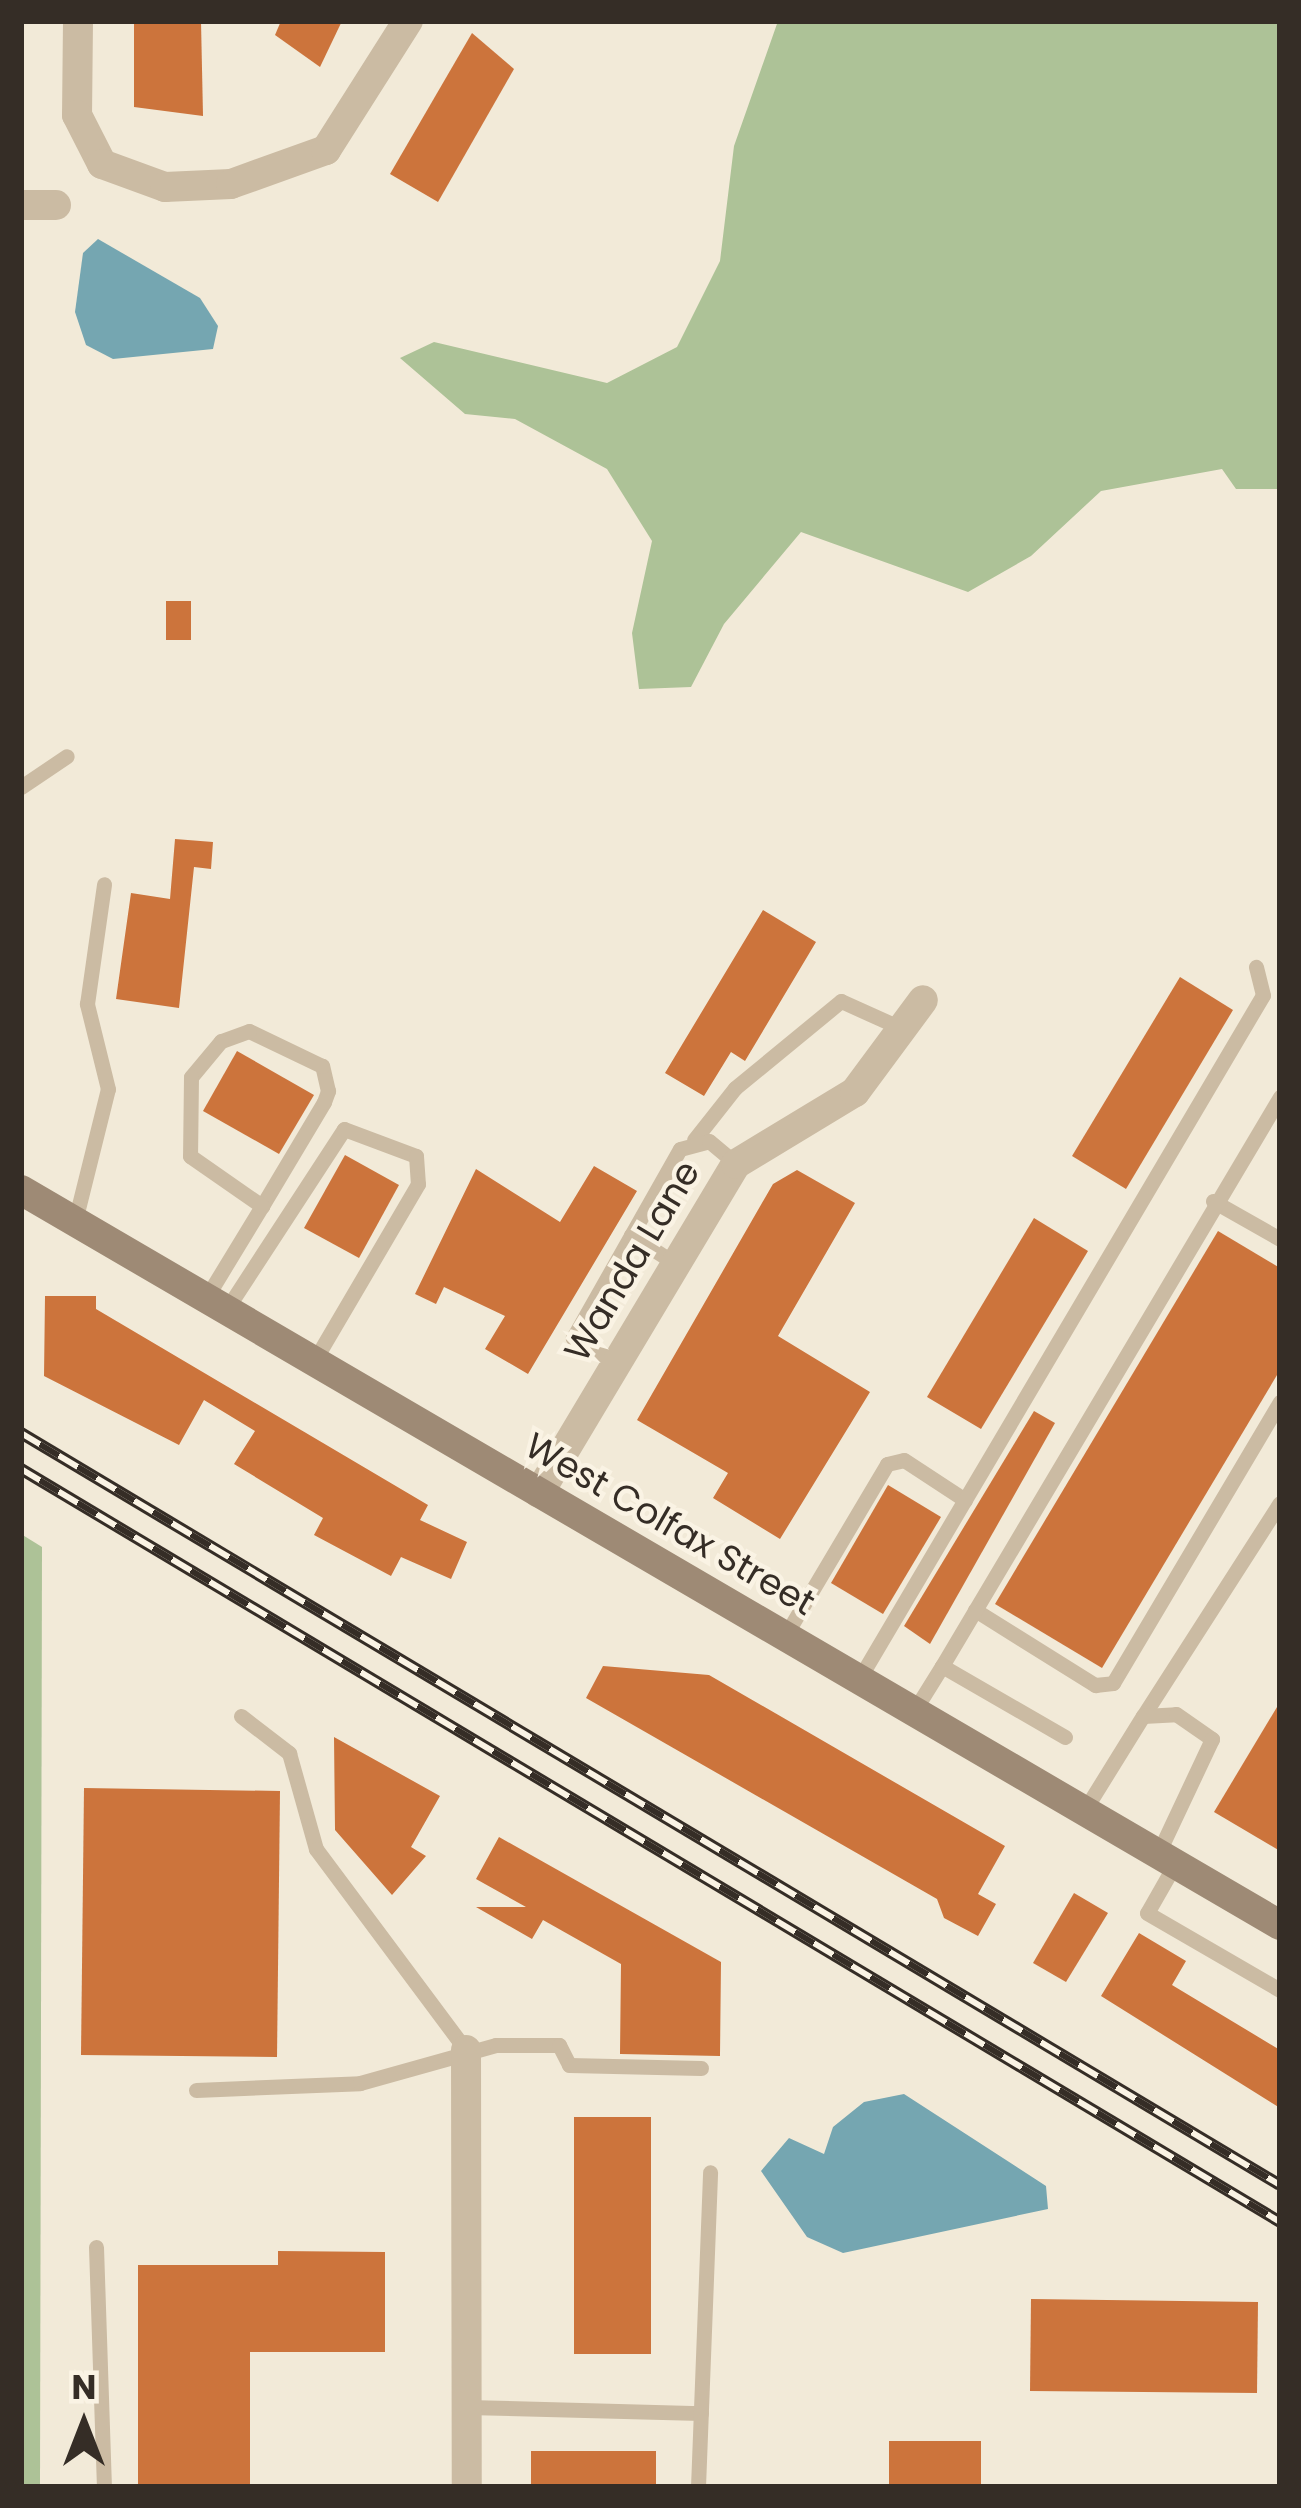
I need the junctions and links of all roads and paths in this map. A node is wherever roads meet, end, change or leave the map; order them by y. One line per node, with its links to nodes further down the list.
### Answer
1 (78, 21): 2 (street)
2 (408, 21)
3 (21, 205): 4 (street)
4 (56, 205)
5 (67, 756): 6 (lane)
6 (21, 787)
7 (104, 884): 17 (lane)
8 (1256, 967): 26 (lane)
9 (923, 1000): 10 (street, Wanda Lane)
10 (905, 1030): 12 (lane); 13 (street, Wanda Lane)
11 (1280, 1097): 15 (lane)
12 (694, 1140): 13 (lane); 18 (lane)
13 (736, 1164): 20 (street, Wanda Lane)
14 (21, 1190): 17 (street, West Colfax Street)
15 (1213, 1201): 19 (lane); 28 (lane)
16 (262, 1206): 16 (lane); 21 (lane)
17 (75, 1221): 21 (street, West Colfax Street)
18 (631, 1235): 20 (lane); 23 (lane)
19 (1280, 1239)
20 (676, 1264): 23 (street, Wanda Lane)
21 (216, 1304): 22 (street, West Colfax Street); 22 (lane)
22 (314, 1361): 25 (street, West Colfax Street)
23 (616, 1363): 25 (street, Wanda Lane)
24 (1280, 1402): 28 (lane)
25 (539, 1493): 29 (street, West Colfax Street)
26 (965, 1500): 29 (lane); 31 (lane)
27 (1280, 1503): 34 (lane)
28 (975, 1610): 30 (lane)
29 (784, 1636): 31 (street, West Colfax Street)
30 (942, 1666): 32 (lane); 35 (lane)
31 (859, 1679): 32 (street, West Colfax Street)
32 (914, 1711): 36 (street, West Colfax Street)
33 (241, 1716): 40 (lane)
34 (1144, 1716): 36 (lane); 37 (lane)
35 (1065, 1737)
36 (1084, 1811): 37 (street, West Colfax Street)
37 (1166, 1859): 38 (street, West Colfax Street); 39 (lane)
38 (1280, 1925)
39 (1280, 1990)
40 (466, 2050): 41 (lane); 42 (lane); 45 (street)
41 (701, 2068)
42 (196, 2090)
43 (710, 2172): 46 (lane)
44 (96, 2247): 47 (lane)
45 (467, 2408): 46 (lane); 48 (street)
46 (701, 2413): 49 (lane)
47 (104, 2487)
48 (467, 2487)
49 (698, 2487)

